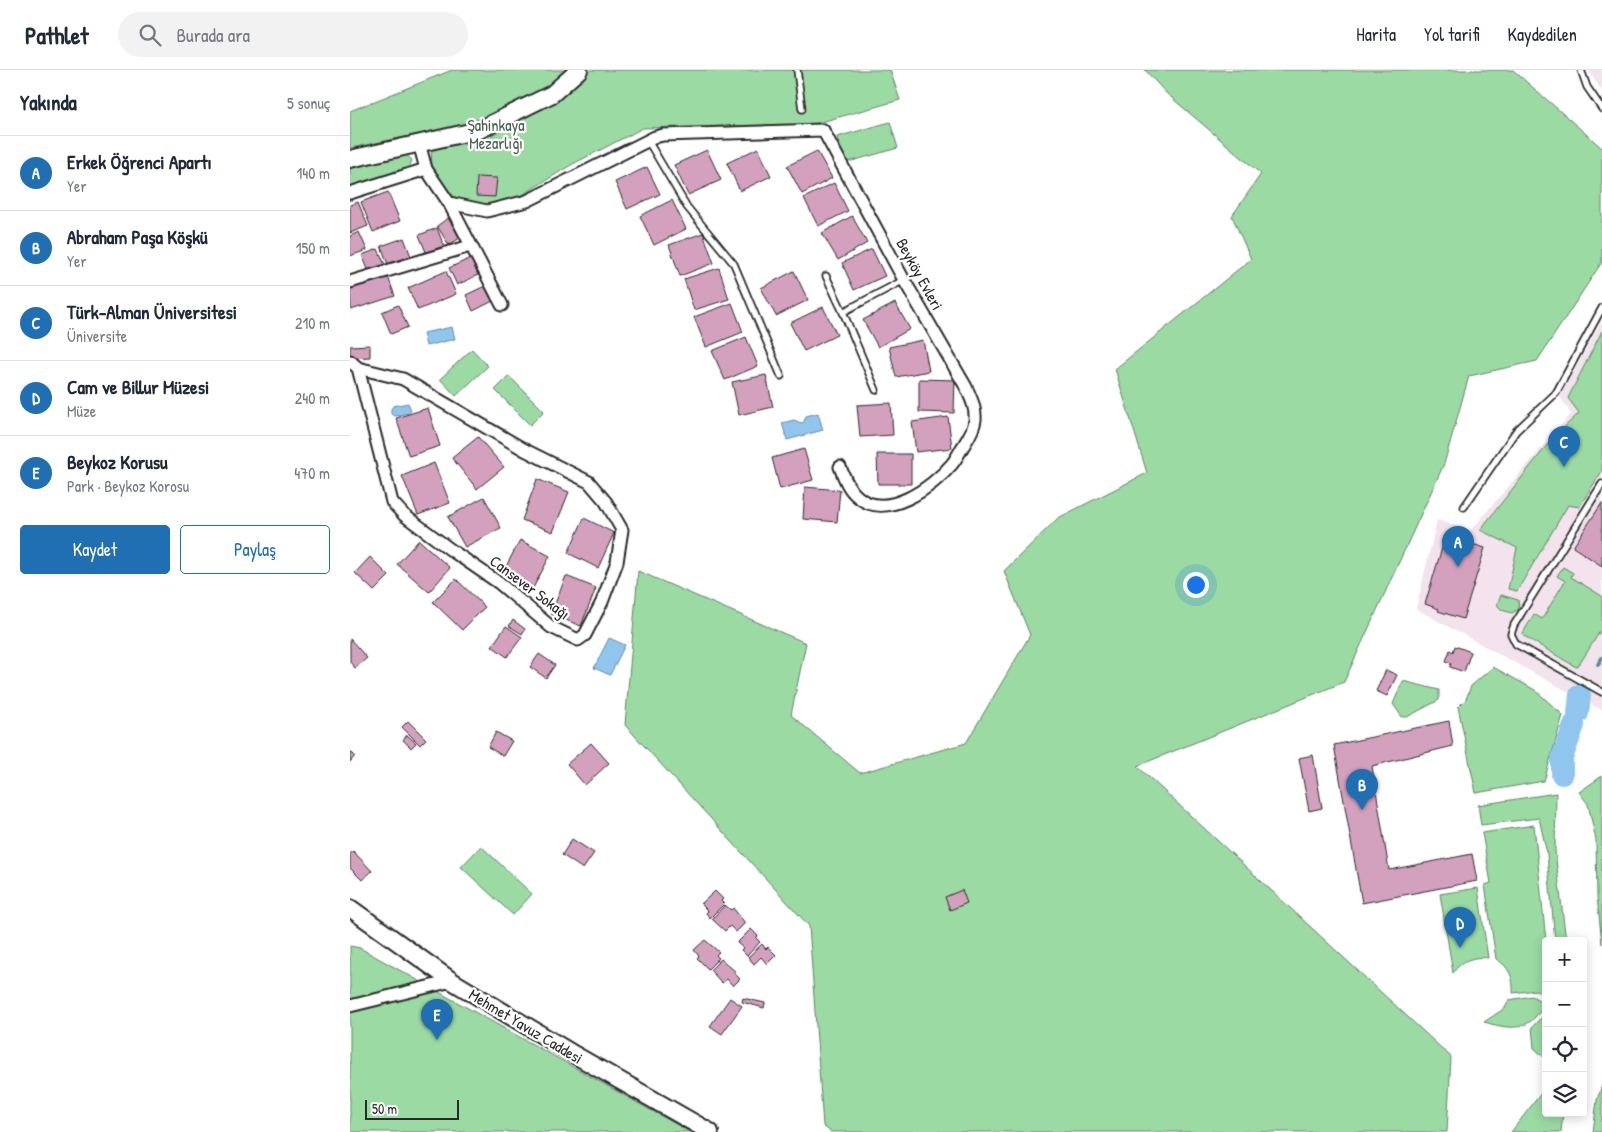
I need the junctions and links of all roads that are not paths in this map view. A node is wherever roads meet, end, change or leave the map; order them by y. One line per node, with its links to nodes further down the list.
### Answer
1 (579, 70): 7 (street)
2 (797, 70): 4 (lane)
3 (1581, 70): 5 (lane)
4 (802, 109)
5 (1602, 109)
6 (648, 140): 11 (street, Beyköy Evleri); 14 (street, Beyköy Evleri); 20 (lane)
7 (419, 143): 8 (street); 9 (street)
8 (350, 159)
9 (426, 169): 10 (street); 11 (street)
10 (350, 193)
11 (449, 203): 12 (street)
12 (470, 246): 15 (street); 16 (street)
13 (826, 276): 18 (lane)
14 (904, 280): 18 (lane); 22 (street, Beyköy Evleri)
15 (350, 282)
16 (502, 305)
17 (1602, 308): 24 (lane)
18 (843, 312): 21 (lane)
19 (354, 365): 19 (street, Cansever Sokağı)
20 (781, 376)
21 (876, 390)
22 (840, 467)
23 (1602, 484): 25 (lane)
24 (1464, 507)
25 (1602, 692)
26 (350, 908): 27 (street, Mehmet Yavuz Caddesi)
27 (452, 981): 28 (street); 29 (street, Mehmet Yavuz Caddesi)
28 (350, 1006)
29 (710, 1132)

